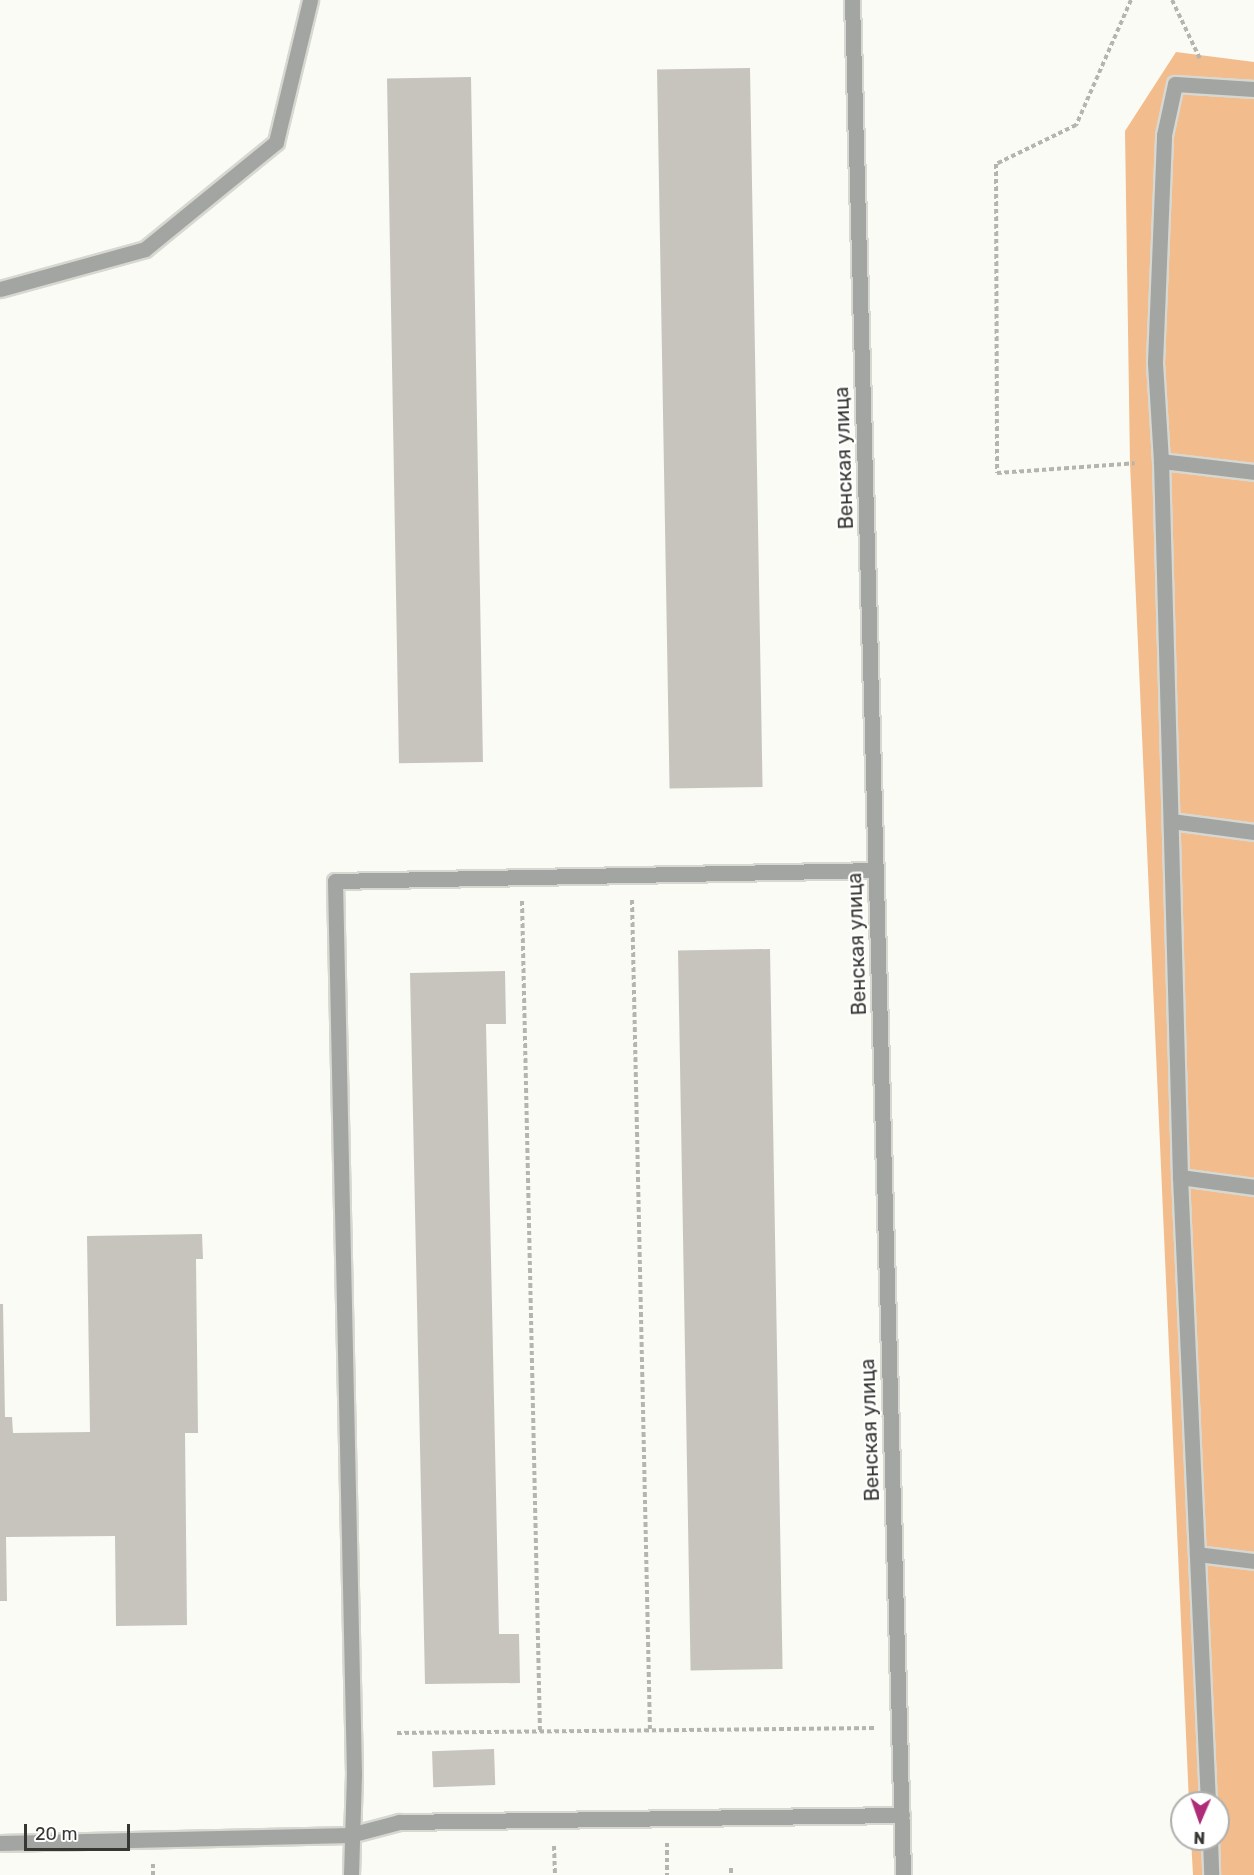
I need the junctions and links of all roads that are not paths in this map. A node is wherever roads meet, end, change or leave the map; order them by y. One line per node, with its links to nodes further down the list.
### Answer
1 (310, 0): 4 (street)
2 (853, 6): 9 (street, Венская улица)
3 (1254, 88): 5 (street)
4 (0, 289)
5 (1161, 461): 6 (street); 7 (street)
6 (1254, 472)
7 (1171, 821): 8 (street); 10 (street)
8 (1254, 832)
9 (876, 870): 15 (street, Венская улица); 16 (street)
10 (1180, 1177): 11 (street); 12 (street)
11 (1254, 1187)
12 (1197, 1554): 13 (street); 14 (street)
13 (1254, 1561)
14 (1207, 1791)
15 (902, 1815): 16 (street); 20 (street, Венская улица)
16 (350, 1835): 17 (street); 19 (street)
17 (0, 1843)
18 (1210, 1851): 21 (street)
19 (351, 1875)
20 (903, 1875)
21 (1211, 1875)

